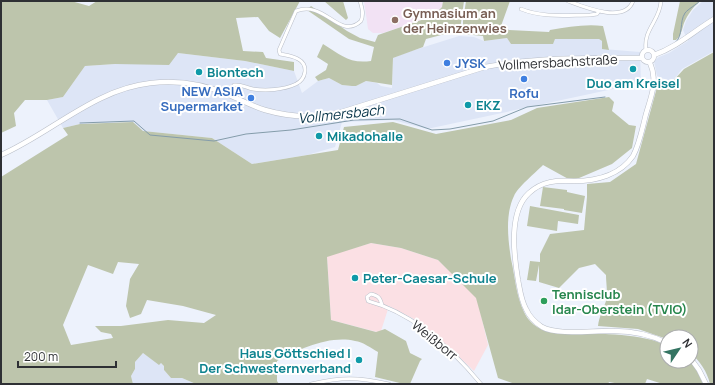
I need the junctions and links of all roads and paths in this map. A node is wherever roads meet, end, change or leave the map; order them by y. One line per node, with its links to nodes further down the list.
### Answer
1 (360, 1): 9 (street)
2 (568, 1): 5 (street)
3 (634, 1): 8 (street)
4 (661, 1): 11 (street)
5 (579, 3): 8 (street)
6 (305, 5): 15 (street)
7 (521, 9): 8 (street)
8 (599, 11)
9 (334, 16)
10 (714, 18): 12 (main road)
11 (646, 50): 12 (main road); 13 (main road)
12 (654, 55): 14 (main road)
13 (642, 58): 14 (main road); 15 (main road, Vollmersbachstraße)
14 (650, 62): 18 (main road)
15 (228, 94): 16 (main road, Vollmersbachstraße)
16 (1, 155)
17 (382, 305): 17 (street, Weißborr); 24 (street, Weißborr)
18 (659, 340)
19 (698, 369): 25 (main road)
20 (333, 379): 21 (street); 22 (street); 23 (street)
21 (311, 384)
22 (334, 384)
23 (389, 384)
24 (481, 384)
25 (706, 384)

